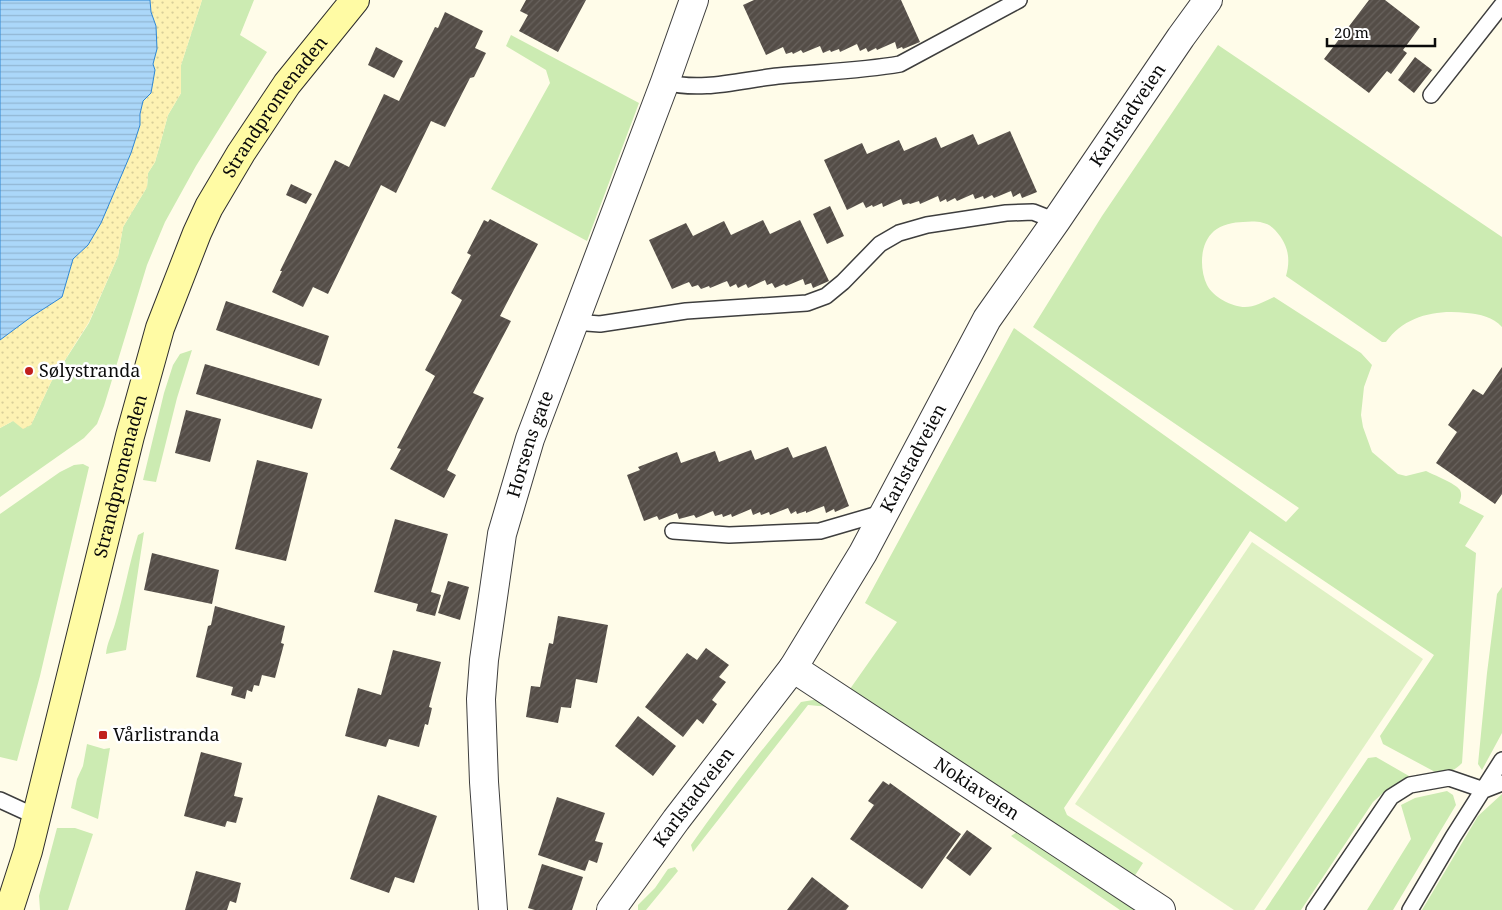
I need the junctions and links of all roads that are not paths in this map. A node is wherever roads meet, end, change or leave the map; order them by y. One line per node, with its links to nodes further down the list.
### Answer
1 (355, 0): 17 (street, Strandpromenaden)
2 (694, 0): 6 (street, Horsens gate)
3 (1019, 0): 6 (lane)
4 (1208, 0): 8 (street, Karlstadveien)
5 (1502, 5): 7 (lane)
6 (665, 82): 9 (street, Horsens gate)
7 (1431, 95)
8 (1056, 221): 9 (lane); 10 (street, Karlstadveien)
9 (573, 322): 19 (street, Horsens gate)
10 (885, 512): 11 (lane); 12 (street, Karlstadveien)
11 (674, 531)
12 (793, 668): 20 (street, Karlstadveien); 21 (street, Nokiaveien)
13 (1502, 760): 15 (lane)
14 (1502, 783): 15 (lane)
15 (1484, 790): 22 (lane); 23 (lane)
16 (0, 800): 17 (lane)
17 (37, 817): 18 (street, Strandpromenaden)
18 (9, 910)
19 (494, 910)
20 (611, 910)
21 (1161, 910)
22 (1314, 910)
23 (1410, 910)

